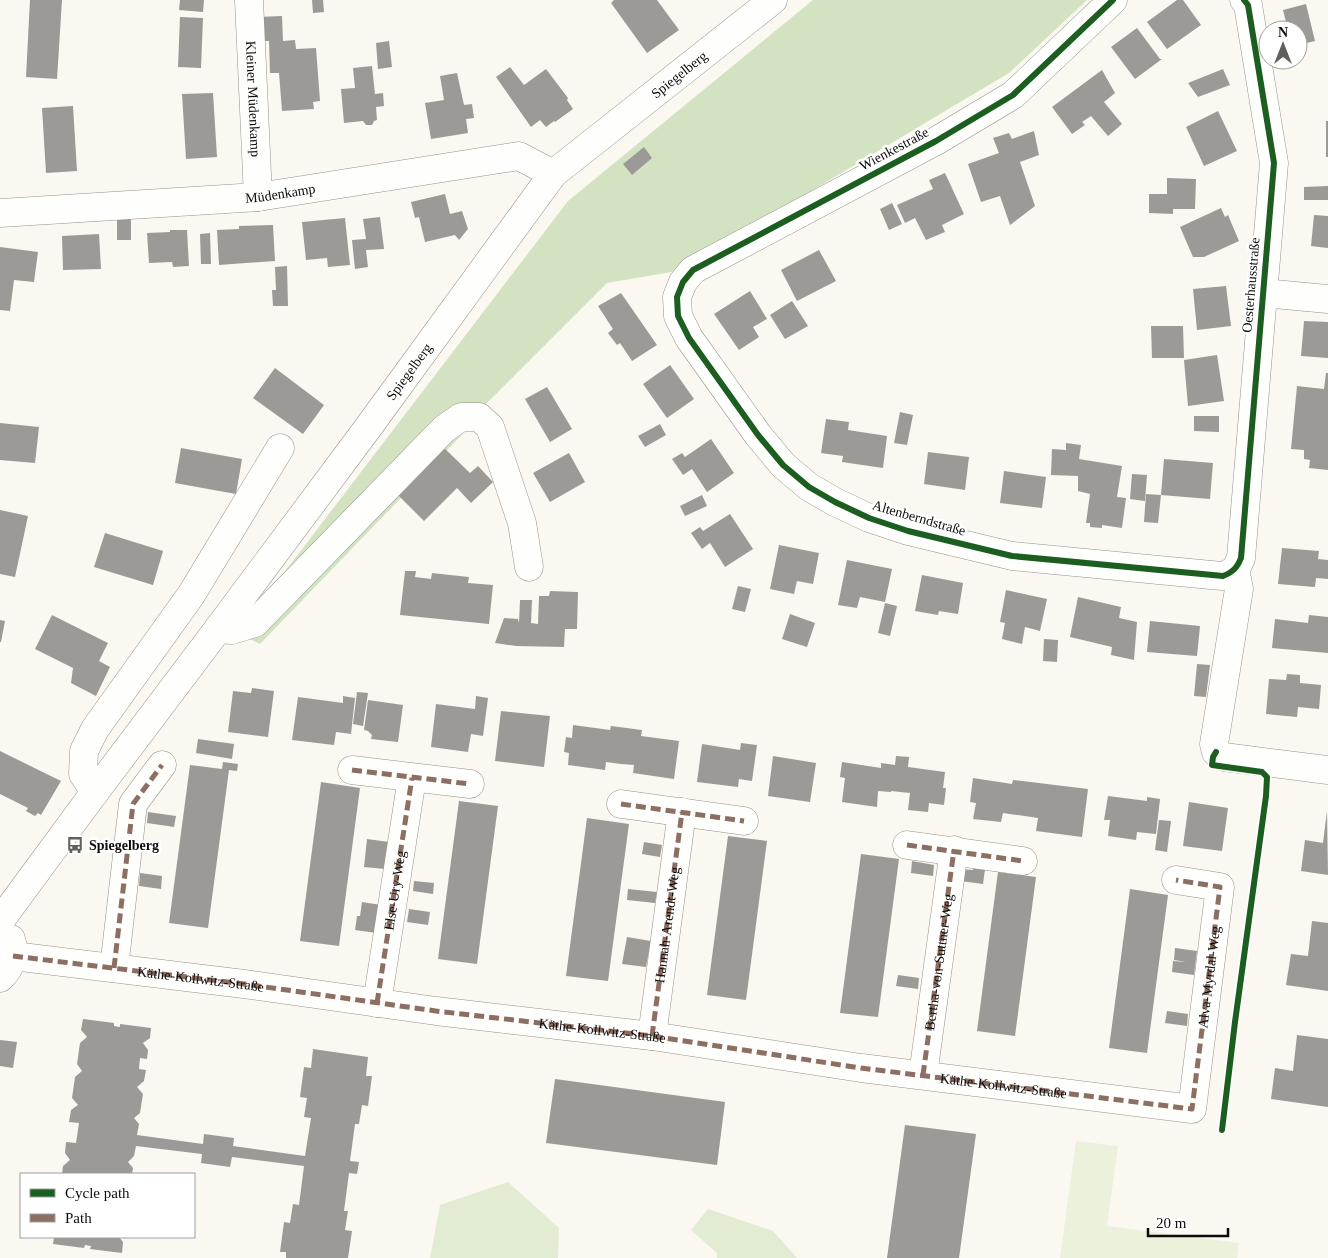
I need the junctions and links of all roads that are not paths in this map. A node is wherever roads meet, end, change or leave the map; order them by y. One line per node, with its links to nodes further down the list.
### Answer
1 (249, 0): 6 (street, Kleiner Müdenkamp)
2 (773, 0): 5 (street, Spiegelberg)
3 (1111, 0): 9 (street, Wienkestraße)
4 (1244, 0): 8 (street, Oesterhausstraße)
5 (554, 174): 6 (street, Müdenkamp); 14 (street, Spiegelberg)
6 (258, 197): 7 (street, Müdenkamp)
7 (0, 212)
8 (1264, 293): 10 (street); 13 (street, Oesterhausstraße)
9 (677, 297): 13 (street, Altenberndstraße)
10 (1328, 299)
11 (280, 448): 20 (street)
12 (529, 567): 14 (street)
13 (1232, 572): 17 (street)
14 (218, 629): 20 (street, Spiegelberg)
15 (162, 765): 30 (street)
16 (352, 770): 18 (street)
17 (1328, 770)
18 (412, 778): 19 (street); 31 (street, Else-Ury-Weg)
19 (470, 784)
20 (95, 792): 28 (street, Spiegelberg)
21 (621, 804): 22 (street)
22 (682, 812): 23 (street); 32 (street, Hannah-Arendt-Weg)
23 (744, 821)
24 (907, 845): 25 (street)
25 (954, 850): 26 (street); 33 (street, Bertha-von-Suttner-Weg)
26 (1023, 861)
27 (1176, 880): 34 (street, Alva-Myrdal-Weg)
28 (0, 923): 29 (street)
29 (6, 967): 30 (street, Käthe-Kollwitz-Straße)
30 (114, 968): 31 (street, Käthe-Kollwitz-Straße)
31 (377, 1003): 32 (street, Käthe-Kollwitz-Straße)
32 (652, 1036): 33 (street, Käthe-Kollwitz-Straße)
33 (923, 1075): 34 (street, Käthe-Kollwitz-Straße)
34 (1192, 1109)

